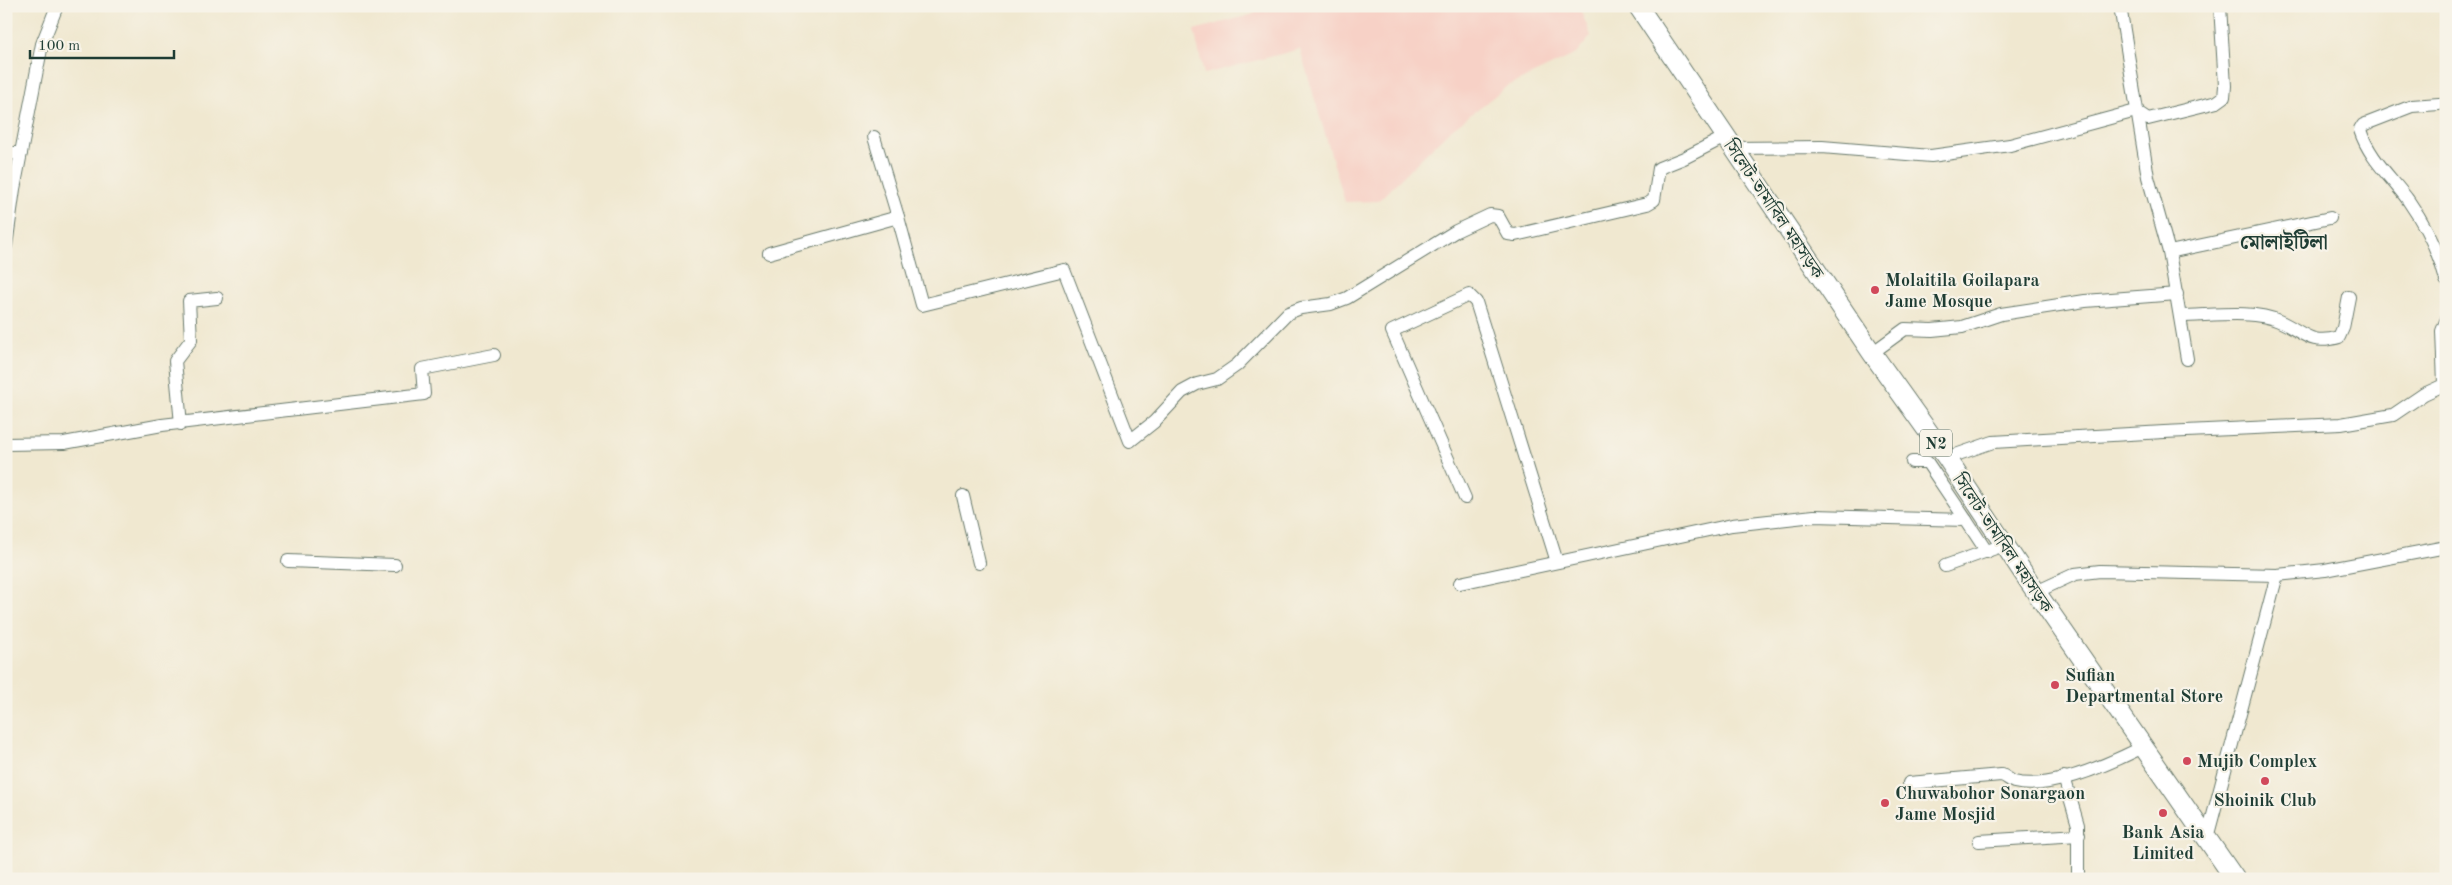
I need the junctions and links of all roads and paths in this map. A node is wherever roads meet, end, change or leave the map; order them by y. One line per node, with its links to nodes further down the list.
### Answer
1 (57, 6): 10 (street)
2 (1638, 6): 8 (highway, সিলেট-তামাবিল মহাসড়ক / N2)
3 (2120, 6): 6 (street)
4 (2220, 6): 6 (street)
5 (2439, 104): 16 (street)
6 (2136, 111): 8 (street); 14 (street)
7 (874, 137): 11 (street)
8 (1729, 142): 11 (street); 22 (highway, সিলেট-তামাবিল মহাসড়ক / N2)
9 (6, 153): 10 (street)
10 (21, 153): 13 (street)
11 (898, 217): 15 (street)
12 (2330, 218): 14 (street)
13 (6, 246)
14 (2169, 252): 17 (street)
15 (769, 253)
16 (2446, 280)
17 (2176, 294): 20 (street); 22 (street)
18 (2348, 297): 20 (street)
19 (217, 298): 26 (street)
20 (2180, 316): 24 (street)
21 (2446, 320): 25 (street)
22 (1872, 353): 28 (highway, সিলেট-তামাবিল মহাসড়ক / N2)
23 (494, 355): 26 (street)
24 (2187, 359)
25 (2445, 384): 28 (street)
26 (181, 424): 27 (street)
27 (6, 444)
28 (1947, 458): 33 (highway, সিলেট-তামাবিল মহাসড়ক / N2)
29 (1912, 462): 32 (street)
30 (963, 496): 38 (street)
31 (1466, 498): 37 (street)
32 (1966, 520): 35 (street); 37 (street)
33 (2004, 545): 35 (street); 43 (highway, সিলেট-তামাবিল মহাসড়ক / N2)
34 (2446, 547): 41 (street)
35 (1987, 552): 40 (street)
36 (288, 560): 39 (street)
37 (1557, 562): 42 (street)
38 (979, 563)
39 (395, 565)
40 (1944, 566)
41 (2277, 575): 43 (street); 48 (street)
42 (1460, 583)
43 (2036, 592): 44 (highway, সিলেট-তামাবিল মহাসড়ক / N2)
44 (2143, 747): 45 (street); 48 (highway, সিলেট-তামাবিল মহাসড়ক / N2)
45 (2064, 777): 46 (street); 47 (street)
46 (1909, 783)
47 (2079, 835): 49 (street); 50 (street)
48 (2207, 838): 51 (highway, সিলেট-তামাবিল মহাসড়ক / N2)
49 (1979, 841)
50 (2078, 879)
51 (2235, 879)

